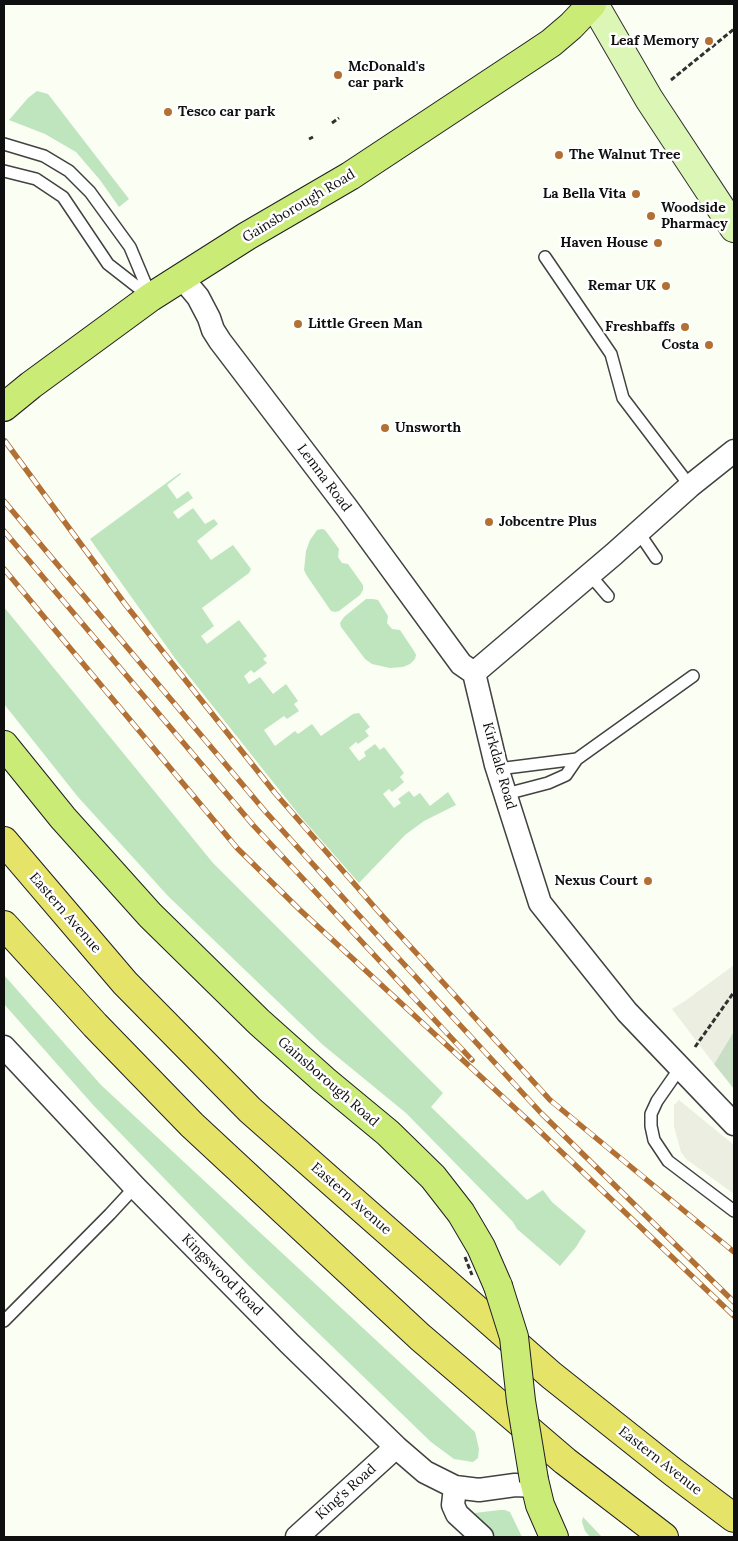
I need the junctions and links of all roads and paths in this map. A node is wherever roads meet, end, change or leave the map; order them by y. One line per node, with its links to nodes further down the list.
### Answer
1 (593, 4): 8 (street); 10 (main road, Gainsborough Road)
2 (734, 29): 3 (path)
3 (673, 78)
4 (339, 118): 5 (path)
5 (332, 123)
6 (4, 144): 11 (lane)
7 (4, 170): 11 (lane)
8 (734, 228)
9 (545, 256): 14 (lane)
10 (182, 278): 11 (main road, Gainsborough Road); 19 (street, Lemna Road)
11 (151, 298): 12 (main road, Gainsborough Road)
12 (4, 407)
13 (734, 451): 14 (street)
14 (690, 486): 15 (street)
15 (639, 533): 16 (lane); 17 (street)
16 (656, 558)
17 (590, 575): 18 (lane); 19 (street)
18 (608, 596)
19 (474, 673): 23 (street, Kirkdale Road)
20 (693, 676): 22 (lane)
21 (4, 745): 35 (main road, Gainsborough Road, bridge)
22 (577, 759): 23 (lane); 24 (lane)
23 (498, 770): 24 (street, Kirkdale Road)
24 (506, 794): 29 (street, Kirkdale Road)
25 (4, 841): 37 (highway, Eastern Avenue)
26 (4, 925): 41 (highway)
27 (734, 992): 29 (path)
28 (4, 1047): 31 (street, Kingswood Road)
29 (680, 1068): 30 (street, Kirkdale Road); 32 (lane)
30 (734, 1124)
31 (135, 1187): 33 (lane); 34 (street, Kingswood Road)
32 (734, 1212)
33 (4, 1321)
34 (396, 1447): 36 (street, Kingswood Road); 38 (street, King's Road)
35 (535, 1483): 36 (street, Kingswood Road); 40 (main road, Gainsborough Road)
36 (455, 1487): 39 (street)
37 (734, 1518)
38 (297, 1537)
39 (482, 1537)
40 (554, 1537)
41 (664, 1537)

